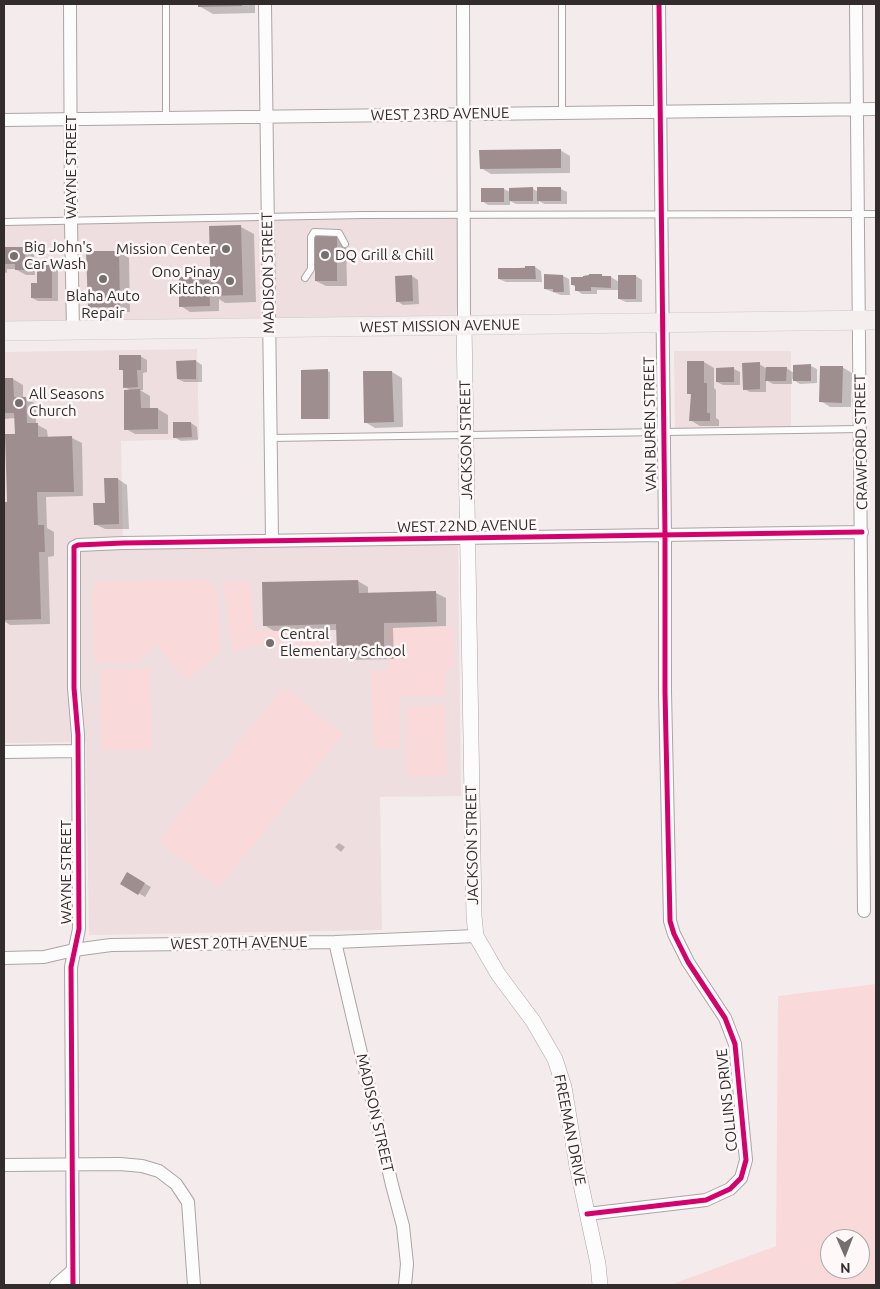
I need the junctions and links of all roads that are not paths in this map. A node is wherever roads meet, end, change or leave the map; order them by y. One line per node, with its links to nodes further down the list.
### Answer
1 (70, 4): 16 (street, WAYNE STREET)
2 (166, 4): 14 (lane)
3 (265, 4): 13 (street, MADISON STREET)
4 (462, 4): 12 (street, JACKSON STREET)
5 (562, 4): 11 (lane)
6 (659, 4): 10 (street, VAN BUREN STREET)
7 (856, 4): 8 (street, CRAWFORD STREET)
8 (857, 109): 9 (street, WEST 23RD AVENUE); 10 (street, WEST 23RD AVENUE); 17 (street, CRAWFORD STREET)
9 (876, 109)
10 (660, 111): 11 (street, WEST 23RD AVENUE); 20 (street, VAN BUREN STREET)
11 (562, 113): 12 (street, WEST 23RD AVENUE)
12 (463, 114): 13 (street, WEST 23RD AVENUE); 19 (street, JACKSON STREET)
13 (266, 116): 14 (street, WEST 23RD AVENUE); 21 (street, MADISON STREET)
14 (166, 118): 16 (street, WEST 23RD AVENUE)
15 (4, 120): 16 (street, WEST 23RD AVENUE)
16 (71, 120): 22 (street, WAYNE STREET)
17 (858, 214): 18 (lane); 20 (lane); 26 (street, CRAWFORD STREET)
18 (876, 214)
19 (464, 216): 20 (lane); 21 (lane); 28 (street, JACKSON STREET)
20 (661, 216): 27 (street, VAN BUREN STREET)
21 (268, 218): 22 (lane); 29 (street, MADISON STREET)
22 (71, 221): 23 (lane); 30 (street, WAYNE STREET)
23 (4, 222)
24 (345, 244): 25 (lane)
25 (305, 278)
26 (868, 320): 27 (main road, WEST MISSION AVENUE); 32 (street, CRAWFORD STREET)
27 (661, 323): 28 (main road, WEST MISSION AVENUE); 33 (street, VAN BUREN STREET)
28 (464, 326): 29 (main road, WEST MISSION AVENUE); 34 (street, JACKSON STREET)
29 (268, 328): 30 (main road, WEST MISSION AVENUE); 35 (street, MADISON STREET)
30 (73, 330): 31 (main road, WEST MISSION AVENUE)
31 (4, 331)
32 (861, 429): 33 (lane); 36 (street, CRAWFORD STREET)
33 (663, 432): 34 (lane); 37 (street, VAN BUREN STREET)
34 (466, 434): 35 (lane); 38 (street, JACKSON STREET)
35 (270, 438): 39 (street, MADISON STREET)
36 (862, 532): 37 (street, WEST 22ND AVENUE); 44 (street, CRAWFORD STREET)
37 (665, 535): 38 (street, WEST 22ND AVENUE); 43 (street, VAN BUREN STREET)
38 (468, 539): 39 (street, WEST 22ND AVENUE); 45 (street, JACKSON STREET)
39 (272, 541): 40 (street, WEST 22ND AVENUE)
40 (74, 547): 41 (street, WAYNE STREET)
41 (78, 751): 42 (street); 47 (street, WAYNE STREET)
42 (4, 752)
43 (668, 843): 51 (street, COLLINS DRIVE)
44 (864, 911)
45 (476, 936): 46 (street, WEST 20TH AVENUE); 51 (street, FREEMAN DRIVE)
46 (335, 942): 47 (street, WEST 20TH AVENUE); 56 (street, MADISON STREET)
47 (74, 950): 48 (street, WEST 20TH AVENUE); 49 (street, WAYNE STREET)
48 (4, 958)
49 (73, 1164): 50 (street); 52 (street, WAYNE STREET); 55 (street)
50 (4, 1166)
51 (587, 1214): 57 (street, FREEMAN DRIVE)
52 (73, 1270): 53 (street); 54 (street, WAYNE STREET)
53 (56, 1285)
54 (73, 1285)
55 (194, 1285)
56 (405, 1285)
57 (600, 1285)

